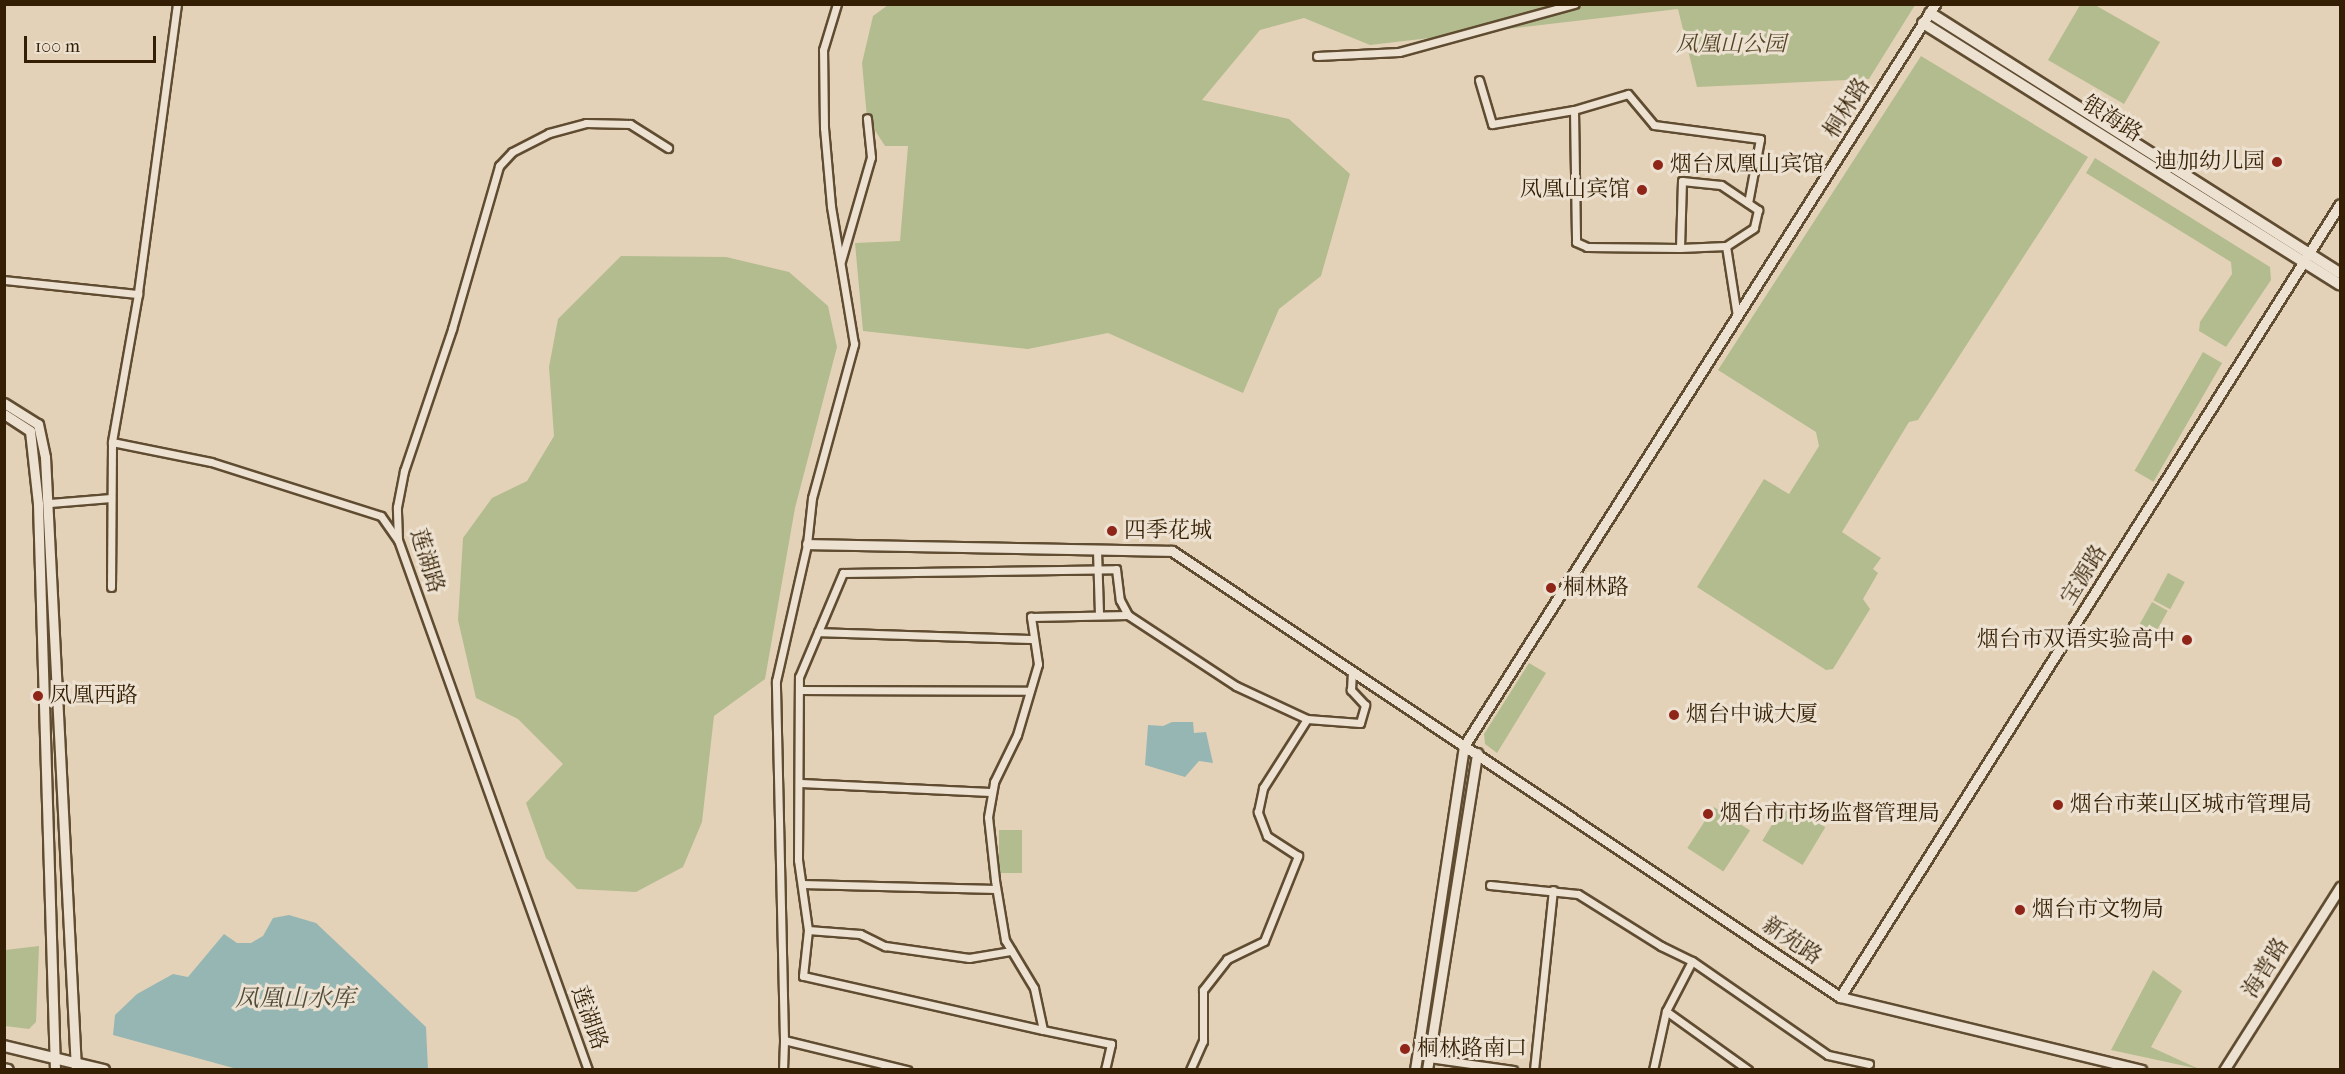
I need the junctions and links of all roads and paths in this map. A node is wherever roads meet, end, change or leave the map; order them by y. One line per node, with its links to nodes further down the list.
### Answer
1 (177, 4): 20 (street)
2 (837, 4): 16 (street)
3 (1575, 4): 6 (street)
4 (1933, 9): 5 (street, 桐林路); 15 (main road, 银海路)
5 (1923, 23): 15 (main road, 银海路); 21 (street, 桐林路)
6 (1317, 56)
7 (1479, 80): 8 (street)
8 (1574, 110): 11 (street); 14 (street)
9 (867, 118): 16 (street)
10 (668, 148): 27 (street, 莲湖路)
11 (1748, 203): 13 (street); 14 (street)
12 (2340, 204): 15 (street, 宝源路)
13 (1726, 246): 14 (street); 21 (street)
14 (1680, 248)
15 (2308, 258): 17 (main road, 银海路); 19 (main road, 银海路); 52 (street, 宝源路)
16 (840, 264): 28 (street)
17 (2340, 273)
18 (4, 280): 20 (street)
19 (2340, 285)
20 (138, 294): 24 (street)
21 (1737, 316): 40 (street, 桐林路)
22 (4, 403): 26 (street)
23 (4, 414): 58 (street)
24 (112, 442): 25 (street); 27 (street)
25 (111, 498): 26 (street); 31 (street)
26 (50, 503): 60 (street)
27 (398, 540): 62 (street, 莲湖路)
28 (807, 544): 29 (street, 新苑路); 55 (street)
29 (1097, 550): 30 (street); 36 (street, 新苑路)
30 (1097, 569): 32 (street); 33 (street); 34 (street)
31 (111, 587)
32 (1099, 614): 33 (street); 35 (street)
33 (1128, 615): 39 (street)
34 (818, 632): 35 (street); 37 (street)
35 (1035, 639): 38 (street)
36 (1352, 672): 39 (street); 40 (street, 新苑路)
37 (799, 690): 38 (street); 42 (street)
38 (1029, 692): 43 (street)
39 (1307, 719): 66 (street)
40 (1464, 746): 41 (street, 新苑路); 67 (street, 桐林路)
41 (1477, 753): 52 (street, 新苑路); 57 (street)
42 (799, 783): 43 (street); 44 (street)
43 (992, 792): 47 (street)
44 (802, 884): 47 (street); 49 (street)
45 (1490, 885): 48 (street)
46 (2340, 887): 74 (street, 海普路)
47 (996, 889): 50 (street)
48 (1553, 890): 51 (street); 70 (street)
49 (808, 930): 50 (street); 54 (street)
50 (1011, 951): 54 (street)
51 (1692, 961): 53 (street); 59 (street)
52 (1840, 997): 73 (street, 新苑路)
53 (1666, 1011): 71 (street); 72 (street)
54 (1043, 1030): 65 (street)
55 (784, 1041): 63 (street); 64 (street)
56 (4, 1046): 58 (main road)
57 (1429, 1058): 68 (street); 69 (street)
58 (56, 1064): 60 (main road)
59 (1869, 1064)
60 (75, 1066): 61 (main road)
61 (104, 1070)
62 (588, 1070)
63 (783, 1070)
64 (907, 1070)
65 (1106, 1070)
66 (1190, 1070)
67 (1415, 1070)
68 (1427, 1070)
69 (1513, 1070)
70 (1534, 1070)
71 (1653, 1070)
72 (1748, 1070)
73 (2141, 1070)
74 (2224, 1070)

